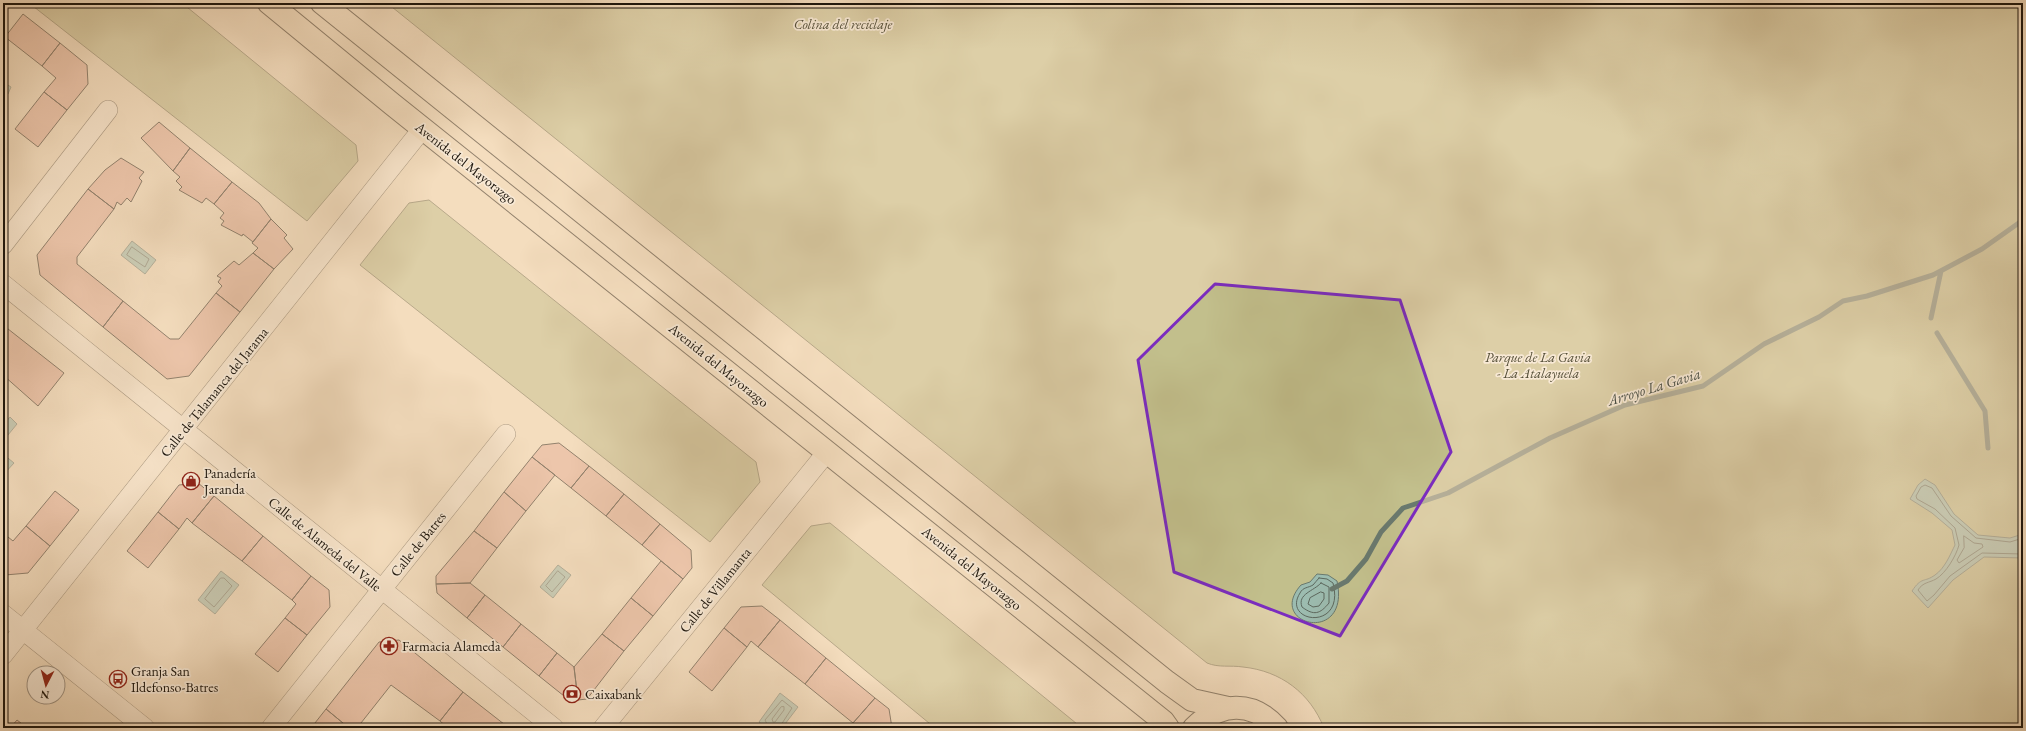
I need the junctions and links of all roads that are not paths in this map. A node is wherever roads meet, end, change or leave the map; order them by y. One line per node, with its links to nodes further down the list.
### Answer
1 (269, 3): 4 (main road, Avenida del Mayorazgo)
2 (322, 3): 14 (main road)
3 (108, 110): 5 (street)
4 (423, 128): 7 (street, Calle de Talamanca del Jarama); 9 (main road, Avenida del Mayorazgo)
5 (3, 245)
6 (3, 284): 7 (street, Calle de Alameda del Valle)
7 (184, 430): 10 (street, Calle de Alameda del Valle); 12 (street, Calle de Talamanca del Jarama)
8 (506, 434): 10 (street, Calle de Batres)
9 (827, 452): 18 (street, Calle de Villamanta); 19 (main road, Avenida del Mayorazgo)
10 (382, 589): 16 (street, Calle de Batres); 17 (street, Calle de Alameda del Valle)
11 (3, 614): 12 (street)
12 (22, 630): 13 (street, Calle de Talamanca del Jarama); 15 (street)
13 (3, 655)
14 (1228, 708): 20 (main road); 21 (main road)
15 (145, 728)
16 (271, 728)
17 (554, 728)
18 (603, 728)
19 (1168, 728)
20 (1194, 728)
21 (1277, 728)

